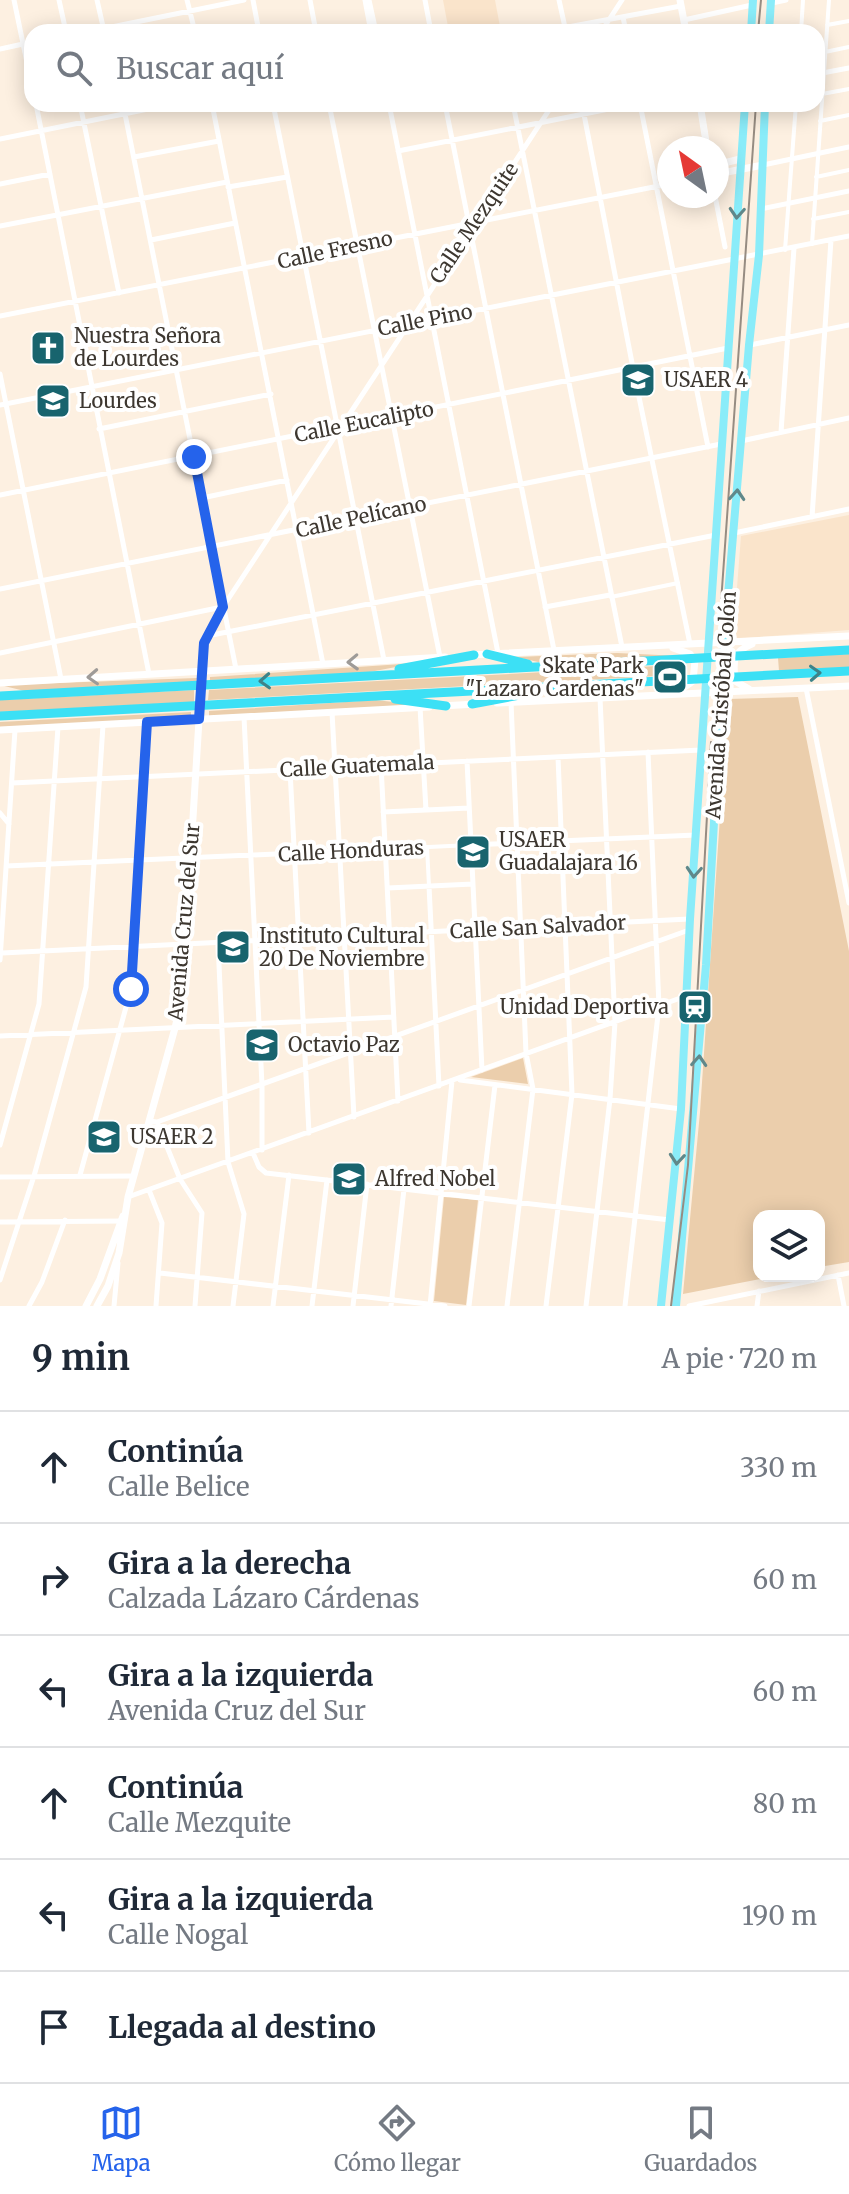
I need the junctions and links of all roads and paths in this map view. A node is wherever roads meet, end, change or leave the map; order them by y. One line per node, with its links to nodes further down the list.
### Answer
1 (14, 0): 40 (street)
2 (59, 0): 23 (street)
3 (97, 0): 24 (street)
4 (187, 0): 18 (street)
5 (244, 0): 18 (street)
6 (253, 0): 27 (street)
7 (310, 0): 28 (street)
8 (367, 0): 29 (street)
9 (425, 0): 30 (street)
10 (559, 0): 31 (street)
11 (622, 0): 20 (street)
12 (786, 0): 16 (street)
13 (803, 0): 38 (street)
14 (829, 0): 39 (street)
15 (753, 2): 21 (street); 36 (main road)
16 (771, 2): 37 (main road)
17 (681, 3): 19 (street); 21 (main road)
18 (190, 12): 25 (street); 26 (street)
19 (623, 17): 20 (street); 34 (street)
20 (609, 19): 32 (street); 33 (street)
21 (684, 20): 35 (main road)
22 (849, 21): 39 (street)
23 (64, 24)
24 (103, 24)
25 (133, 24)
26 (193, 24)
27 (258, 24)
28 (314, 24)
29 (372, 24)
30 (430, 24)
31 (564, 24)
32 (589, 24)
33 (606, 24)
34 (624, 24)
35 (685, 24)
36 (752, 24)
37 (770, 24)
38 (802, 24)
39 (827, 25): 44 (street)
40 (23, 44): 42 (street); 43 (street)
41 (849, 47): 44 (street)
42 (0, 49)
43 (24, 49)
44 (825, 52)
45 (849, 68): 46 (street)
46 (825, 73)
47 (849, 89): 48 (street)
48 (825, 93)
49 (38, 112): 73 (street)
50 (82, 112): 69 (street)
51 (131, 112): 66 (street)
52 (214, 112): 77 (street)
53 (275, 112): 90 (street)
54 (331, 112): 114 (street)
55 (391, 112): 80 (street)
56 (447, 112): 76 (street)
57 (515, 112): 72 (street)
58 (548, 112): 71 (street, Calle Mezquite)
59 (594, 112): 67 (street)
60 (642, 112): 94 (street)
61 (701, 112): 74 (main road)
62 (744, 112): 85 (main road, Avenida Cristóbal Colón)
63 (765, 112): 86 (main road, Avenida Cristóbal Colón)
64 (795, 112): 83 (street)
65 (821, 112): 70 (street)
66 (126, 113): 69 (street); 82 (street)
67 (584, 114): 71 (street); 96 (street)
68 (849, 115): 70 (street)
69 (84, 121): 73 (street); 100 (street)
70 (820, 121): 81 (street)
71 (540, 123): 72 (street); 79 (street, Calle Mezquite)
72 (518, 127): 76 (street); 79 (street)
73 (41, 130): 75 (street); 89 (street)
74 (705, 136)
75 (0, 139)
76 (452, 140): 80 (street); 109 (street)
77 (219, 141): 82 (street); 93 (street)
78 (849, 147): 81 (street)
79 (523, 150): 103 (street); 109 (street, Calle Mezquite)
80 (398, 151): 110 (street)
81 (818, 154): 83 (street); 91 (street)
82 (134, 157): 98 (street)
83 (792, 159): 86 (street); 99 (street)
84 (729, 163): 85 (main road)
85 (740, 164): 86 (main road); 87 (main road); 121 (main road, Avenida Cristóbal Colón, one-way to 121)
86 (763, 165): 102 (main road, Avenida Cristóbal Colón)
87 (729, 169)
88 (849, 170): 91 (street)
89 (50, 174): 92 (street); 105 (street)
90 (287, 177): 93 (street); 120 (street)
91 (816, 177): 97 (street)
92 (0, 184)
93 (228, 184): 98 (street); 107 (street)
94 (656, 186): 96 (street, Calle Fresno); 123 (street)
95 (849, 191): 97 (street)
96 (601, 198): 103 (street, Calle Fresno); 124 (street)
97 (815, 198): 99 (street); 106 (street)
98 (143, 199): 100 (street); 112 (street)
99 (789, 203): 102 (street); 118 (street)
100 (101, 207): 105 (street); 126 (street)
101 (717, 208): 116 (street)
102 (761, 209): 119 (main road, Avenida Cristóbal Colón)
103 (535, 211): 109 (street, Calle Fresno); 127 (street)
104 (849, 212): 106 (street)
105 (58, 215): 108 (street); 129 (street)
106 (813, 219): 115 (street)
107 (235, 223): 112 (street); 122 (street)
108 (0, 226)
109 (471, 226): 110 (street, Calle Fresno); 128 (street, Calle Mezquite); 130 (street)
110 (414, 234): 114 (street, Calle Fresno); 128 (street)
111 (849, 236): 113 (street, Calle Pino)
112 (151, 240): 125 (street)
113 (831, 240): 115 (street, Calle Pino); 136 (street)
114 (357, 244): 120 (street, Calle Fresno); 135 (street)
115 (812, 244): 117 (street, Calle Pino)
116 (725, 247)
117 (794, 248): 118 (street, Calle Pino); 137 (street)
118 (785, 250): 119 (street, Calle Pino)
119 (759, 255): 121 (street, Calle Pino); 139 (main road, Avenida Cristóbal Colón)
120 (303, 257): 122 (street, Calle Fresno); 138 (street)
121 (734, 259): 123 (street, Calle Pino); 140 (main road, Avenida Cristóbal Colón)
122 (245, 269): 125 (street, Calle Fresno); 141 (street)
123 (672, 270): 124 (street, Calle Pino); 142 (street)
124 (618, 281): 127 (street, Calle Pino); 144 (street)
125 (160, 286): 126 (street, Calle Fresno); 145 (street)
126 (119, 293): 129 (street, Calle Fresno)
127 (551, 294): 130 (street, Calle Pino); 147 (street)
128 (427, 295): 132 (street); 133 (street, Calle Mezquite)
129 (75, 301): 131 (street, Calle Fresno); 148 (street)
130 (485, 308): 132 (street, Calle Pino); 150 (street)
131 (0, 316)
132 (432, 319): 133 (street, Calle Pino); 152 (street)
133 (408, 323): 135 (street, Calle Pino); 143 (street, Calle Mezquite)
134 (849, 326): 136 (street)
135 (375, 330): 138 (street, Calle Pino); 143 (street)
136 (824, 330): 137 (street); 156 (street)
137 (788, 337): 139 (street); 159 (street)
138 (320, 341): 141 (street, Calle Pino); 157 (street)
139 (749, 345): 161 (main road, Avenida Cristóbal Colón)
140 (728, 348): 142 (street, Calle Eucalipto); 162 (main road, Avenida Cristóbal Colón)
141 (262, 353): 145 (street, Calle Pino); 149 (street)
142 (689, 356): 144 (street, Calle Eucalipto); 163 (street)
143 (381, 364): 154 (street); 157 (street, Calle Mezquite)
144 (633, 368): 147 (street, Calle Eucalipto); 165 (street)
145 (176, 370): 148 (street, Calle Pino); 153 (street)
146 (0, 374): 151 (street)
147 (569, 381): 150 (street, Calle Eucalipto); 166 (street)
148 (91, 387): 151 (street, Calle Pino); 158 (street)
149 (271, 394): 153 (street); 160 (street)
150 (502, 395): 152 (street, Calle Eucalipto); 169 (street)
151 (3, 404): 170 (street)
152 (449, 405): 154 (street, Calle Eucalipto); 172 (street)
153 (185, 411): 158 (street); 164 (street)
154 (392, 417): 157 (street, Calle Eucalipto); 175 (street)
155 (849, 418): 156 (street)
156 (818, 425): 159 (street); 177 (street)
157 (338, 428): 160 (street, Calle Eucalipto); 174 (street, Calle Mezquite); 178 (street)
158 (99, 429): 167 (street)
159 (781, 432): 161 (street)
160 (279, 440): 164 (street, Calle Eucalipto); 168 (street)
161 (741, 441): 180 (main road, Avenida Cristóbal Colón, one-way to 161)
162 (722, 444): 163 (street, Calle Pelícano); 182 (main road, Avenida Cristóbal Colón)
163 (708, 447): 165 (street, Calle Pelícano)
164 (194, 457): 167 (street, Calle Eucalipto); 173 (street)
165 (652, 459): 166 (street, Calle Pelícano); 183 (street)
166 (586, 471): 169 (street, Calle Pelícano); 185 (street)
167 (109, 474): 170 (street, Calle Eucalipto); 186 (street)
168 (287, 480): 173 (street); 174 (street)
169 (520, 484): 172 (street, Calle Pelícano); 187 (street)
170 (23, 491): 171 (street, Calle Eucalipto); 188 (street)
171 (0, 495)
172 (466, 496): 175 (street, Calle Pelícano); 189 (street)
173 (202, 498): 184 (street)
174 (292, 502): 179 (street); 181 (street, Calle Mezquite)
175 (410, 507): 178 (street, Calle Pelícano); 192 (street)
176 (849, 509): 177 (street)
177 (812, 517): 180 (street)
178 (355, 518): 179 (street, Calle Pelícano); 194 (street)
179 (297, 530): 181 (street, Calle Pelícano); 197 (street)
180 (734, 533): 200 (main road, Avenida Cristóbal Colón)
181 (271, 535): 184 (street, Calle Pelícano); 195 (street, Calle Mezquite)
182 (716, 535): 183 (street); 199 (main road, Avenida Cristóbal Colón)
183 (669, 545): 185 (street); 190 (street)
184 (211, 548): 186 (street, Calle Pelícano); 195 (street)
185 (603, 558): 187 (street); 193 (street)
186 (127, 564): 188 (street, Calle Pelícano); 198 (street)
187 (537, 572): 189 (street); 196 (street)
188 (42, 581): 191 (street, Calle Pelícano); 205 (street)
189 (485, 582): 192 (street); 214 (street)
190 (678, 583): 193 (street); 208 (street)
191 (0, 589)
192 (427, 593): 194 (street); 217 (street)
193 (611, 596): 196 (street); 210 (street)
194 (373, 604): 197 (street); 218 (street)
195 (223, 607): 198 (street); 201 (street); 202 (street, Calle Mezquite)
196 (545, 607): 211 (street)
197 (314, 616): 201 (street); 219 (street)
198 (139, 625): 205 (street); 224 (street)
199 (710, 627): 200 (main road); 207 (main road, Avenida Cristóbal Colón)
200 (725, 629): 206 (main road, Avenida Cristóbal Colón)
201 (229, 632): 202 (street); 221 (street)
202 (206, 636): 222 (street, Calle Mezquite)
203 (849, 636): 204 (main road)
204 (758, 641): 206 (main road); 231 (main road)
205 (54, 642): 213 (street); 226 (street)
206 (724, 643): 207 (main road); 233 (main road, Avenida Cristóbal Colón)
207 (709, 644): 208 (main road); 232 (main road, Avenida Cristóbal Colón)
208 (691, 645): 209 (main road)
209 (667, 646): 210 (main road); 235 (main road)
210 (622, 647): 211 (main road)
211 (554, 650): 214 (main road)
212 (849, 650): 220 (highway)
213 (0, 653)
214 (498, 653): 215 (main road)
215 (487, 654): 216 (main road); 220 (highway)
216 (474, 655): 217 (main road); 225 (highway)
217 (440, 657): 218 (main road)
218 (384, 661): 219 (main road, one-way to 219)
219 (323, 664): 221 (main road)
220 (539, 666): 225 (highway)
221 (236, 669): 222 (main road)
222 (202, 671): 224 (main road); 247 (main road, Avenida Cruz del Sur)
223 (849, 671): 228 (highway, one-way to 223)
224 (149, 674): 226 (main road, one-way to 226)
225 (361, 676): 234 (highway, one-way to 234)
226 (61, 679): 227 (main road)
227 (0, 686): 234 (highway)
228 (573, 686): 237 (highway); 240 (highway)
229 (849, 686): 230 (main road)
230 (806, 688): 231 (main road); 296 (street)
231 (753, 690): 233 (main road)
232 (705, 692): 233 (main road); 235 (main road); 243 (main road, Avenida Cristóbal Colón)
233 (720, 692): 249 (main road, Avenida Cristóbal Colón)
234 (27, 694): 236 (highway)
235 (671, 694): 238 (main road)
236 (0, 696)
237 (368, 696): 241 (highway); 245 (highway)
238 (600, 697): 239 (main road); 256 (street)
239 (511, 702): 240 (main road); 258 (street)
240 (472, 704): 241 (main road)
241 (446, 706): 242 (main road)
242 (420, 707): 244 (main road); 260 (street)
243 (704, 710): 249 (main road); 254 (main road, Avenida Cristóbal Colón)
244 (332, 712): 246 (main road); 262 (street)
245 (0, 716)
246 (244, 717): 247 (main road); 264 (street)
247 (199, 719): 248 (main road); 265 (main road, Avenida Cruz del Sur)
248 (147, 722): 250 (main road); 266 (street)
249 (718, 723): 413 (main road, Avenida Cristóbal Colón, one-way to 249)
250 (103, 725): 251 (main road); 267 (street)
251 (58, 727): 253 (main road); 268 (street)
252 (0, 730): 253 (main road)
253 (15, 730): 269 (street)
254 (702, 750): 255 (street, Calle Guatemala); 277 (main road, Avenida Cristóbal Colón)
255 (648, 752): 256 (street, Calle Guatemala); 278 (street)
256 (603, 755): 257 (street, Calle Guatemala); 279 (street)
257 (558, 757): 258 (street, Calle Guatemala); 280 (street)
258 (514, 759): 259 (street, Calle Guatemala); 281 (street)
259 (467, 761): 260 (street, Calle Guatemala); 272 (street)
260 (423, 763): 261 (street, Calle Guatemala); 273 (street)
261 (381, 765): 262 (street, Calle Guatemala); 274 (street)
262 (336, 767): 263 (street, Calle Guatemala); 285 (street)
263 (290, 770): 264 (street, Calle Guatemala); 286 (street)
264 (246, 772): 265 (street, Calle Guatemala); 287 (street)
265 (196, 774): 266 (street, Calle Guatemala); 288 (main road, Avenida Cruz del Sur)
266 (143, 777): 267 (street, Calle Guatemala); 289 (street)
267 (100, 779): 268 (street, Calle Guatemala); 290 (street)
268 (54, 781): 269 (street, Calle Guatemala); 291 (street)
269 (12, 783): 270 (street)
270 (11, 798): 271 (street); 276 (street)
271 (0, 804)
272 (469, 808): 273 (street); 282 (street)
273 (426, 810): 274 (street)
274 (383, 812): 284 (street)
275 (0, 813): 276 (street)
276 (9, 825): 292 (street)
277 (696, 835): 278 (street, Calle Honduras); 298 (main road, Avenida Cristóbal Colón, one-way to 298)
278 (651, 837): 279 (street, Calle Honduras); 299 (street)
279 (606, 839): 280 (street, Calle Honduras); 300 (street)
280 (563, 841): 281 (street, Calle Honduras); 301 (street)
281 (517, 843): 282 (street, Calle Honduras); 302 (street)
282 (471, 845): 283 (street, Calle Honduras); 293 (street)
283 (427, 847): 284 (street, Calle Honduras); 294 (street)
284 (386, 849): 285 (street, Calle Honduras); 295 (street)
285 (340, 851): 286 (street, Calle Honduras); 307 (street)
286 (294, 853): 287 (street, Calle Honduras); 308 (street)
287 (250, 855): 288 (street, Calle Honduras); 309 (street)
288 (191, 858): 289 (street, Calle Honduras); 312 (main road, Avenida Cruz del Sur)
289 (137, 861): 290 (street, Calle Honduras); 313 (street)
290 (95, 863): 291 (street, Calle Honduras); 314 (street)
291 (48, 865): 292 (street, Calle Honduras); 315 (street)
292 (6, 866): 297 (street)
293 (473, 884): 294 (street); 303 (street)
294 (429, 886): 295 (street); 305 (street)
295 (388, 888): 306 (street)
296 (849, 903)
297 (1, 916): 316 (street)
298 (690, 919): 299 (street, Calle San Salvador); 304 (main road, Avenida Cristóbal Colón)
299 (655, 921): 300 (street, Calle San Salvador); 310 (street)
300 (610, 923): 301 (street, Calle San Salvador); 317 (street)
301 (566, 926): 302 (street, Calle San Salvador); 319 (street)
302 (521, 928): 303 (street, Calle San Salvador); 320 (street)
303 (476, 930): 305 (street, Calle San Salvador); 322 (street)
304 (690, 930): 310 (street); 321 (main road, Avenida Cristóbal Colón)
305 (432, 932): 306 (street, Calle San Salvador); 326 (street)
306 (389, 935): 307 (street, Calle San Salvador); 324 (street)
307 (344, 937): 308 (street, Calle San Salvador); 325 (street)
308 (299, 939): 309 (street, Calle San Salvador); 327 (street)
309 (255, 941): 311 (street, Calle San Salvador); 329 (street)
310 (656, 941): 317 (street); 323 (street)
311 (218, 943): 312 (street, Calle San Salvador); 330 (street)
312 (186, 944): 313 (street, Calle San Salvador); 331 (main road, Avenida Cruz del Sur)
313 (132, 947): 314 (street, Calle San Salvador); 332 (street)
314 (89, 948): 315 (street, Calle San Salvador); 333 (street)
315 (43, 951): 316 (street, Calle San Salvador); 334 (street)
316 (2, 953): 318 (street)
317 (612, 957): 319 (street); 328 (street)
318 (0, 960)
319 (569, 973): 320 (street); 337 (street)
320 (523, 990): 322 (street); 339 (street)
321 (686, 996): 323 (street); 352 (main road, Avenida Cristóbal Colón)
322 (479, 1006): 326 (street); 341 (street)
323 (659, 1006): 328 (street); 351 (street)
324 (394, 1017): 325 (street); 336 (street)
325 (349, 1019): 327 (street); 338 (street)
326 (436, 1021): 336 (street); 345 (street)
327 (303, 1022): 329 (street); 340 (street)
328 (615, 1022): 337 (street); 349 (street)
329 (259, 1024): 330 (street); 343 (street)
330 (222, 1026): 331 (street); 348 (street)
331 (175, 1028): 332 (street); 354 (main road, Avenida Cruz del Sur)
332 (119, 1031): 333 (street); 360 (street)
333 (74, 1033): 334 (street); 362 (street)
334 (30, 1035): 335 (street); 356 (street)
335 (0, 1036)
336 (394, 1037): 338 (street); 350 (street)
337 (572, 1037): 339 (street); 347 (street)
338 (350, 1053): 340 (street); 353 (street)
339 (526, 1053): 341 (street); 346 (street)
340 (306, 1068): 343 (street); 355 (street)
341 (482, 1070): 342 (street)
342 (455, 1081): 344 (street); 345 (street); 370 (street)
343 (262, 1085): 348 (street); 357 (street)
344 (495, 1085): 346 (street); 372 (street)
345 (439, 1086): 350 (street)
346 (533, 1089): 347 (street); 373 (street)
347 (572, 1094): 349 (street); 374 (street)
348 (225, 1098): 354 (street); 359 (street)
349 (610, 1099): 351 (street); 375 (street)
350 (398, 1101): 353 (street)
351 (648, 1104): 352 (street); 376 (street)
352 (681, 1109): 379 (main road, Avenida Cristóbal Colón, one-way to 379)
353 (354, 1117): 355 (street)
354 (153, 1122): 363 (main road, Avenida Cruz del Sur); 365 (street)
355 (309, 1133): 357 (street)
356 (0, 1145)
357 (262, 1150): 358 (street)
358 (253, 1153): 359 (street); 361 (street)
359 (228, 1162): 365 (street); 388 (street)
360 (80, 1175): 362 (street); 363 (street)
361 (289, 1175): 366 (street); 389 (street)
362 (34, 1176): 364 (street); 381 (street)
363 (134, 1176): 371 (main road, Avenida Cruz del Sur)
364 (0, 1177)
365 (180, 1179): 369 (street); 386 (street)
366 (327, 1180): 367 (street); 390 (street)
367 (367, 1184): 368 (street); 392 (street)
368 (404, 1189): 370 (street); 393 (street)
369 (149, 1190): 371 (street); 383 (street)
370 (442, 1194): 372 (street); 395 (street)
371 (128, 1197): 377 (main road, Avenida Cruz del Sur)
372 (481, 1198): 373 (street); 407 (street)
373 (520, 1202): 374 (street); 408 (street)
374 (559, 1207): 375 (street); 409 (street)
375 (597, 1211): 376 (street); 410 (street)
376 (635, 1216): 379 (street); 411 (street)
377 (123, 1218): 378 (street); 382 (main road, Avenida Cruz del Sur); 397 (main road, Avenida Cruz del Sur)
378 (65, 1220): 381 (street); 396 (street)
379 (671, 1220): 412 (main road, Avenida Cristóbal Colón)
380 (0, 1222): 381 (street)
381 (20, 1222): 387 (street)
382 (119, 1253): 398 (main road, Avenida Cruz del Sur); 399 (street)
383 (160, 1273): 386 (street); 400 (street)
384 (849, 1273): 385 (street)
385 (838, 1275): 391 (street); 416 (street)
386 (198, 1277): 388 (street); 401 (street)
387 (0, 1280)
388 (236, 1282): 389 (street); 402 (street)
389 (276, 1286): 390 (street); 403 (street)
390 (313, 1290): 392 (street); 404 (street)
391 (759, 1291): 394 (street); 415 (street)
392 (354, 1295): 393 (street); 405 (street)
393 (392, 1303): 395 (street)
394 (716, 1303): 414 (street)
395 (430, 1305): 406 (street)
396 (29, 1306)
397 (86, 1306)
398 (97, 1306)
399 (114, 1306)
400 (156, 1306)
401 (195, 1306)
402 (233, 1306)
403 (273, 1306)
404 (312, 1306)
405 (353, 1306)
406 (445, 1306)
407 (469, 1306)
408 (507, 1306)
409 (546, 1306)
410 (586, 1306)
411 (625, 1306)
412 (661, 1306)
413 (676, 1306)
414 (689, 1306)
415 (757, 1306)
416 (844, 1306)

